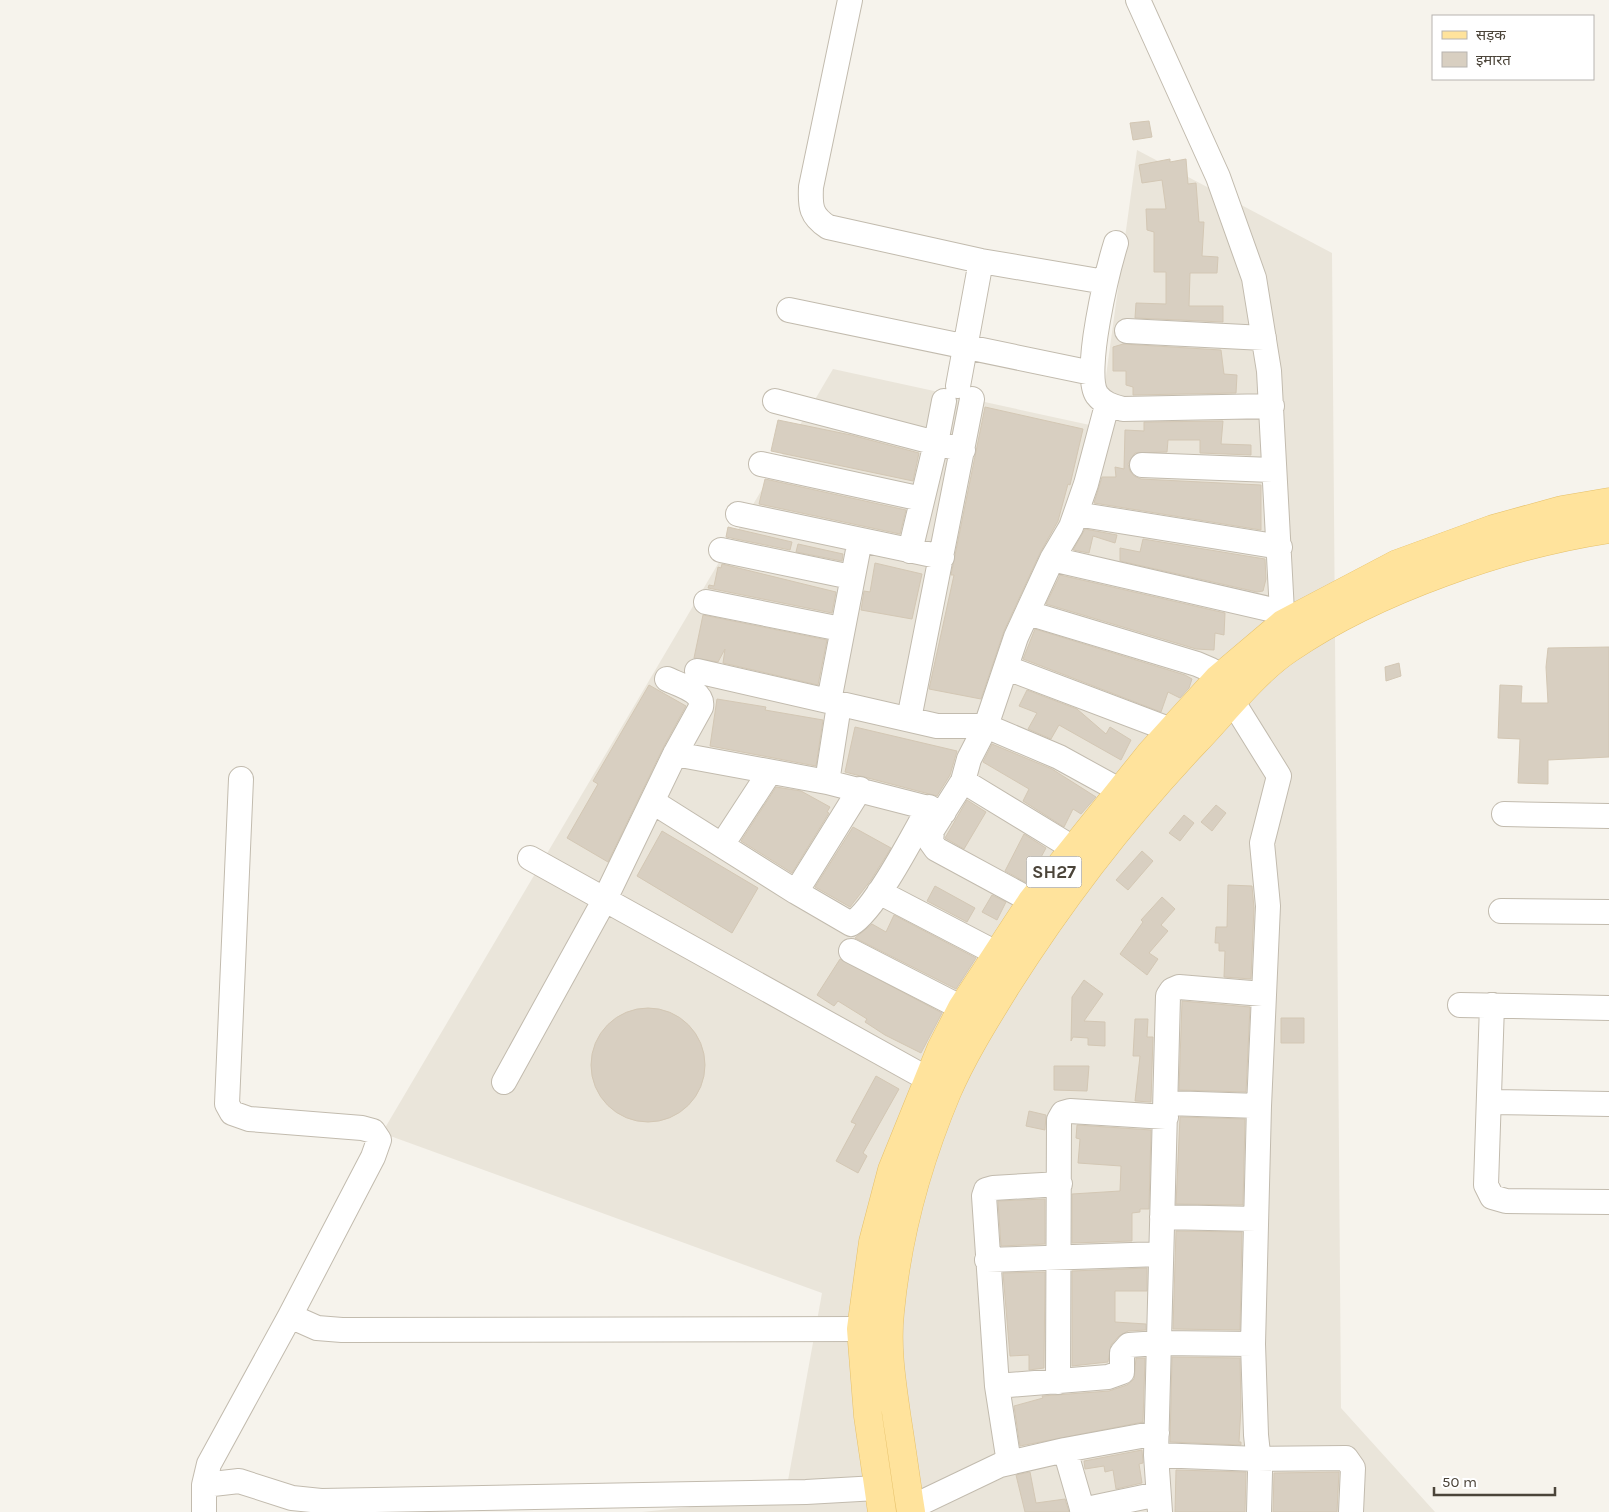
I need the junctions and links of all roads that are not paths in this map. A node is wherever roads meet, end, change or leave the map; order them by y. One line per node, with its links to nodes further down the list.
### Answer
1 (850, 0): 4 (street)
2 (1138, 0): 8 (street)
3 (1116, 243): 5 (street)
4 (981, 261): 5 (street); 9 (street)
5 (1105, 282): 10 (street)
6 (789, 310): 9 (street)
7 (1127, 331): 8 (street)
8 (1264, 338): 14 (street)
9 (964, 347): 10 (street); 11 (street)
10 (1092, 373): 13 (street)
11 (958, 396): 15 (street); 16 (street)
12 (775, 401): 15 (street)
13 (1107, 405): 14 (street); 23 (street)
14 (1272, 406): 19 (street)
15 (936, 443): 16 (street); 20 (street)
16 (963, 450): 29 (street)
17 (762, 464): 20 (street)
18 (1142, 466): 19 (street)
19 (1274, 470): 26 (street)
20 (922, 499): 28 (street)
21 (1609, 502): 34 (main road, SH27)
22 (738, 514): 25 (street)
23 (1076, 514): 26 (street); 30 (street)
24 (1609, 529): 34 (main road, SH27)
25 (860, 540): 28 (street); 31 (street)
26 (1280, 548): 34 (street)
27 (721, 550): 31 (street)
28 (910, 551): 29 (street)
29 (942, 557): 42 (street)
30 (1052, 558): 33 (street); 34 (street)
31 (852, 577): 35 (street)
32 (706, 602): 35 (street)
33 (1028, 613): 36 (street); 39 (street)
34 (1284, 628): 39 (main road, SH27); 40 (main road, SH27)
35 (841, 629): 41 (street)
36 (1007, 668): 43 (street); 44 (street)
37 (697, 671): 41 (street)
38 (667, 679): 45 (street)
39 (1218, 679): 44 (main road, SH27)
40 (1233, 702): 67 (street); 73 (main road, SH27)
41 (834, 703): 42 (street); 49 (street)
42 (909, 719): 43 (street)
43 (986, 726): 48 (street); 51 (street)
44 (1171, 730): 51 (main road, SH27)
45 (675, 754): 46 (street); 52 (street)
46 (769, 772): 49 (street); 56 (street)
47 (241, 779): 85 (street)
48 (963, 781): 53 (street); 57 (street)
49 (827, 782): 50 (street)
50 (860, 789): 53 (street); 59 (street)
51 (1119, 790): 57 (main road, SH27)
52 (653, 802): 56 (street); 61 (street)
53 (937, 810): 60 (street); 62 (street)
54 (1504, 814): 55 (street)
55 (1609, 816)
56 (722, 845): 59 (street)
57 (1073, 848): 62 (main road, SH27)
58 (530, 858): 61 (street)
59 (796, 892): 60 (street)
60 (879, 892): 66 (street)
61 (605, 899): 72 (street); 73 (street)
62 (1032, 901): 66 (main road, SH27)
63 (1501, 911): 64 (street)
64 (1609, 912)
65 (851, 951): 70 (street)
66 (998, 954): 70 (main road, SH27)
67 (1263, 994): 76 (street); 77 (street)
68 (1460, 1004): 69 (street)
69 (1492, 1005): 71 (street); 74 (street)
70 (962, 1008): 73 (main road, SH27)
71 (1609, 1008)
72 (504, 1082)
73 (938, 1085): 86 (main road, SH27); 98 (main road, SH27)
74 (1489, 1102): 75 (street); 79 (street)
75 (1609, 1104)
76 (1259, 1106): 77 (street); 81 (street)
77 (1167, 1110): 78 (street); 80 (street)
78 (1060, 1184): 83 (street); 84 (street)
79 (1609, 1202)
80 (1162, 1217): 81 (street); 82 (street)
81 (1256, 1219): 88 (street)
82 (1160, 1254): 83 (street); 87 (street)
83 (1058, 1258): 84 (street); 89 (street)
84 (987, 1260): 90 (street)
85 (290, 1316): 86 (street); 95 (street)
86 (861, 1329): 96 (main road, SH27)
87 (1159, 1343): 88 (street); 89 (street); 91 (street)
88 (1253, 1344): 93 (street)
89 (1058, 1382): 90 (street)
90 (996, 1386): 94 (street)
91 (1157, 1444): 92 (street); 93 (street); 97 (street)
92 (1065, 1450): 94 (street); 99 (street)
93 (1258, 1459): 101 (street); 102 (street)
94 (1009, 1463): 98 (street)
95 (204, 1485): 96 (street); 100 (street)
96 (879, 1500)
97 (1159, 1503): 99 (street)
98 (911, 1510)
99 (1082, 1511)
100 (204, 1512)
101 (1259, 1512)
102 (1351, 1512)

